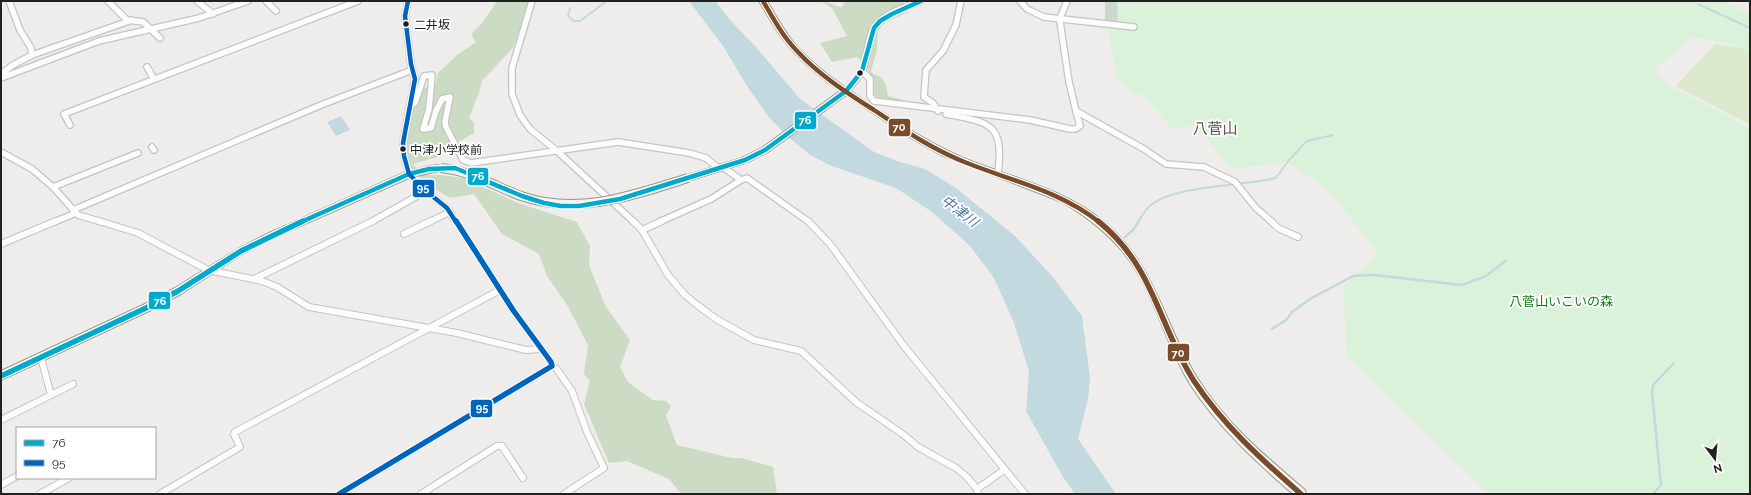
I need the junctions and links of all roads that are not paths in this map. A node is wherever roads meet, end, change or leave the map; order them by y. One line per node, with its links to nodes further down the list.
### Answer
1 (9, 1): 21 (street)
2 (108, 1): 17 (street)
3 (197, 1): 15 (street)
4 (248, 1): 15 (street)
5 (266, 1): 14 (street)
6 (358, 1): 27 (street)
7 (408, 1): 23 (street)
8 (532, 1): 33 (street)
9 (763, 1): 28 (street)
10 (921, 1): 24 (street)
11 (961, 1): 30 (street)
12 (1020, 1): 16 (street)
13 (1067, 1): 16 (street)
14 (276, 11)
15 (213, 14): 19 (street)
16 (1060, 18): 18 (street); 31 (street)
17 (132, 20): 19 (street); 21 (street)
18 (1134, 27)
19 (153, 28): 20 (street); 26 (street)
20 (160, 38)
21 (32, 55): 25 (street)
22 (147, 67): 27 (street)
23 (412, 70): 29 (street); 42 (street)
24 (862, 71): 28 (street); 30 (street)
25 (1, 74)
26 (1, 78)
27 (154, 79): 32 (street)
28 (843, 94): 36 (street); 38 (street)
29 (411, 105): 33 (street); 37 (street)
30 (936, 109): 31 (street); 38 (street)
31 (1076, 111): 46 (street)
32 (70, 125)
33 (556, 150): 36 (street); 44 (street)
34 (1, 152): 40 (street)
35 (138, 153): 40 (street)
36 (723, 168): 37 (street, bridge); 39 (street)
37 (409, 174): 41 (street); 48 (street)
38 (998, 174): 71 (street)
39 (742, 180): 44 (street); 59 (street)
40 (52, 187): 42 (street)
41 (426, 191): 43 (street); 49 (street)
42 (75, 211): 47 (street); 48 (street)
43 (450, 212): 45 (street); 50 (street)
44 (642, 230): 64 (street)
45 (404, 234)
46 (1298, 237)
47 (1, 244)
48 (212, 270): 49 (street); 53 (street)
49 (254, 279): 51 (street)
50 (500, 290): 51 (street); 52 (street)
51 (428, 328): 52 (street); 66 (street)
52 (541, 349): 54 (street)
53 (40, 358): 55 (street); 57 (street)
54 (552, 366): 67 (street); 69 (street)
55 (1, 376)
56 (73, 384): 57 (street)
57 (51, 395): 58 (street)
58 (1, 420)
59 (1004, 470): 64 (street); 70 (street)
60 (16, 477): 63 (street)
61 (523, 478): 68 (street)
62 (67, 479): 65 (street)
63 (1, 485)
64 (977, 492)
65 (40, 494)
66 (160, 494)
67 (339, 494)
68 (421, 494)
69 (564, 494)
70 (1025, 494)
71 (1301, 494)

